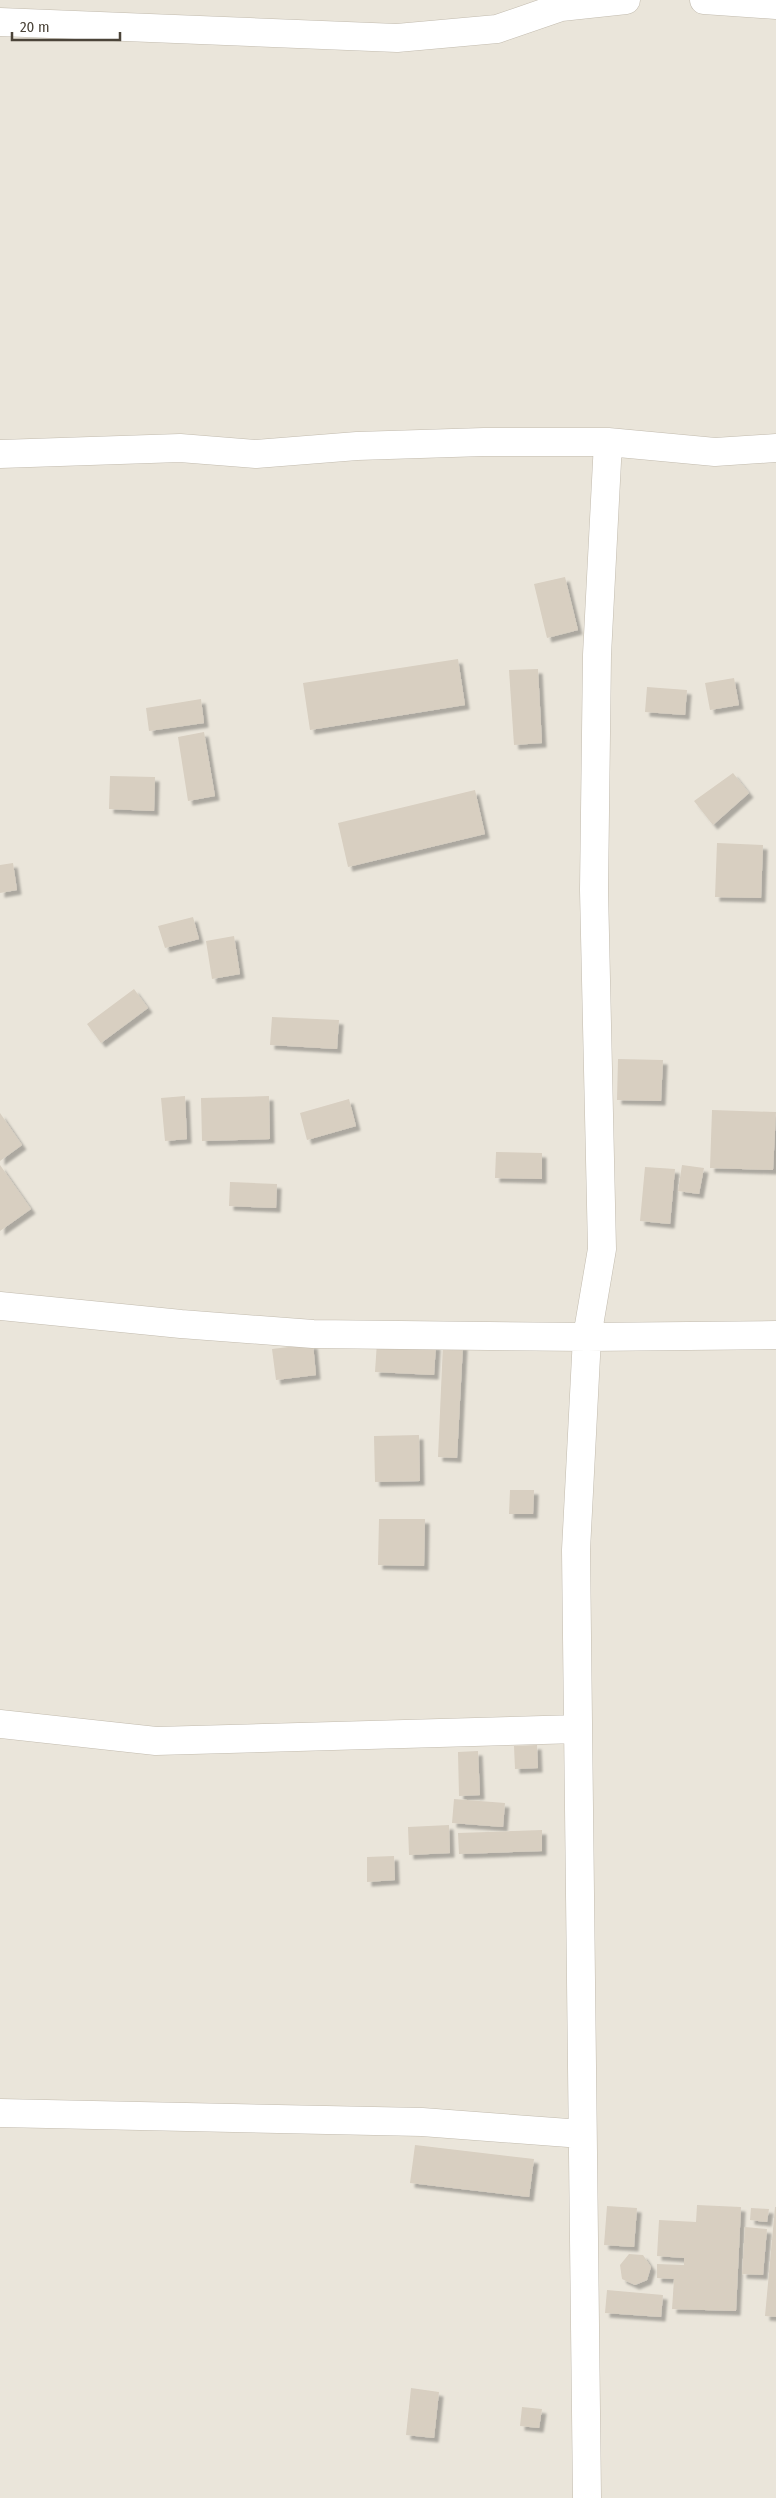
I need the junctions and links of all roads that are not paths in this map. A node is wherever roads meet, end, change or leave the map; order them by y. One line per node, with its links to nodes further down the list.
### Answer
1 (626, 0): 4 (street)
2 (704, 0): 3 (street)
3 (776, 5)
4 (0, 22)
5 (608, 442): 6 (street); 7 (street); 10 (street)
6 (776, 448)
7 (0, 454)
8 (0, 1306): 10 (street)
9 (776, 1335): 10 (street)
10 (587, 1338): 12 (street)
11 (0, 1724): 12 (street)
12 (578, 1729): 14 (street)
13 (0, 2113): 14 (street)
14 (582, 2134): 15 (street)
15 (587, 2498)

